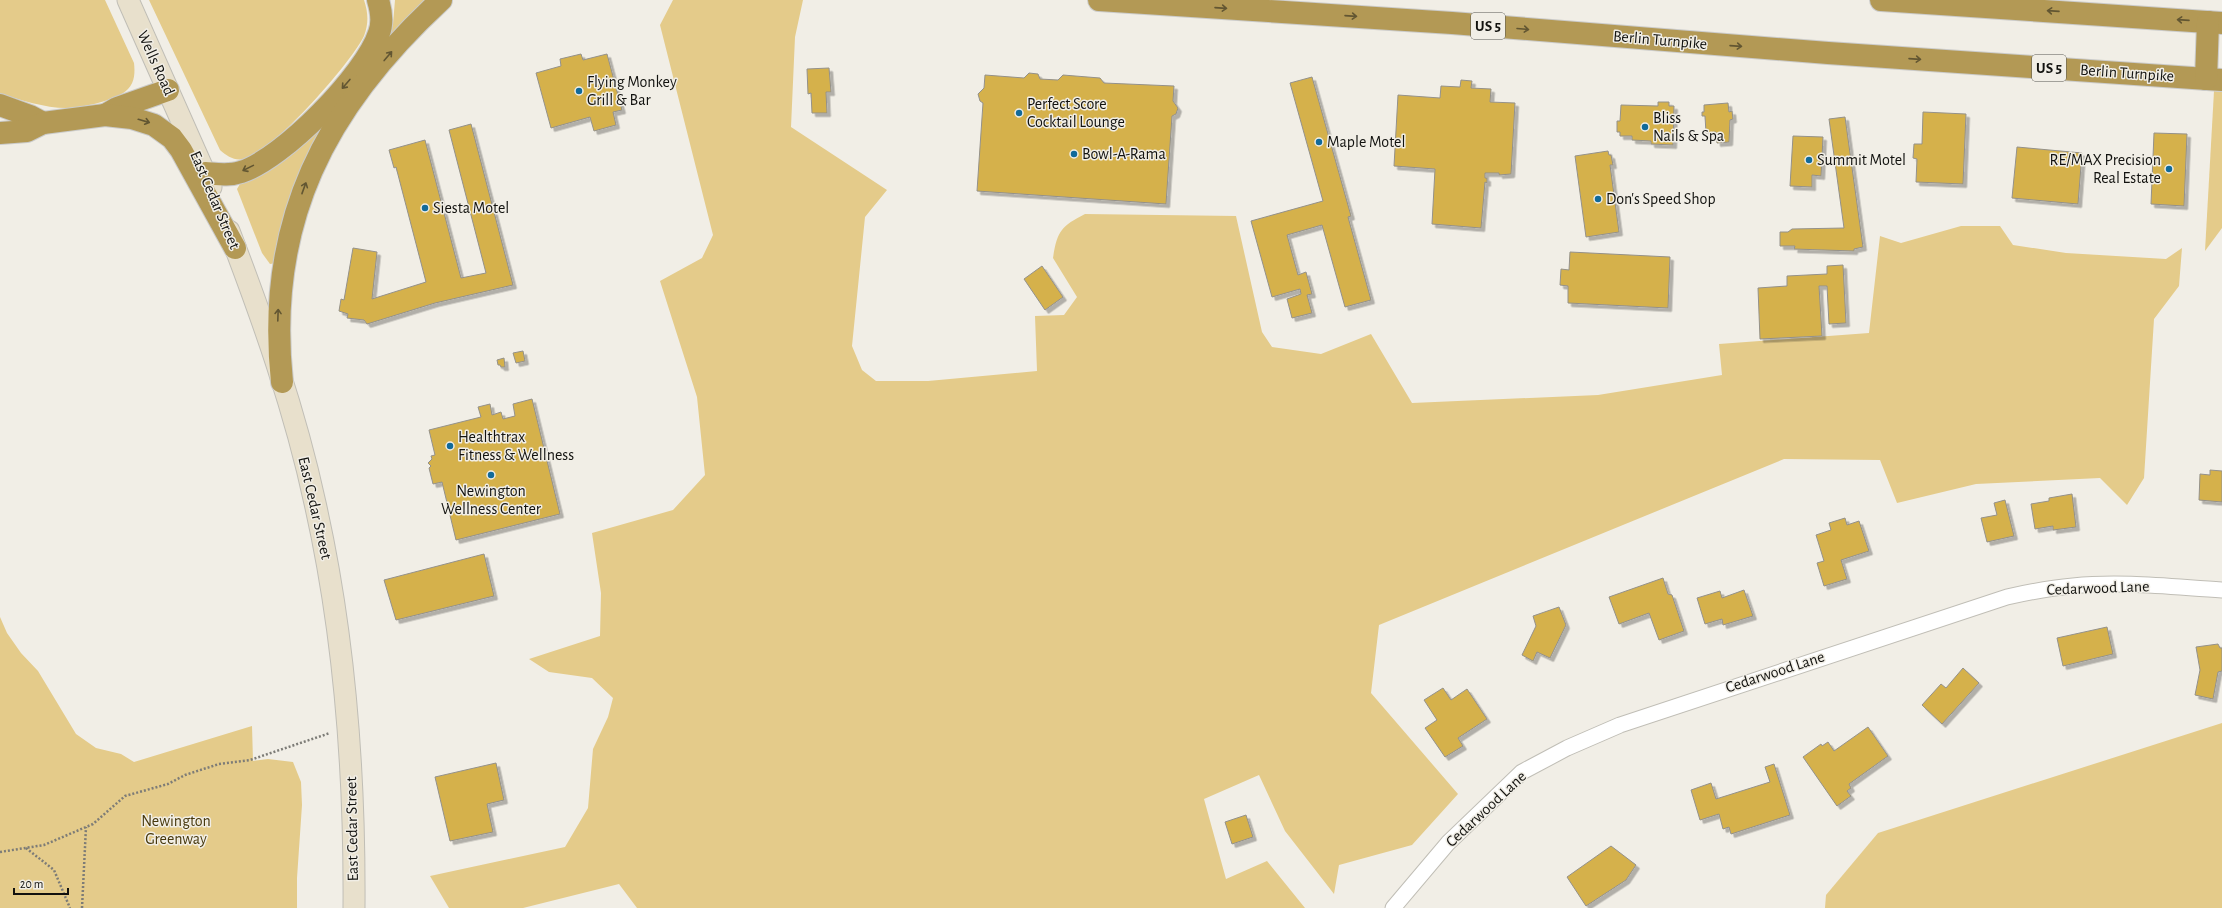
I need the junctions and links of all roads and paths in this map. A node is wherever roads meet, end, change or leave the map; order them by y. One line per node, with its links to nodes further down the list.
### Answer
1 (128, 0): 9 (main road, Wells Road)
2 (378, 0): 7 (highway)
3 (441, 0): 7 (highway, one-way to 3)
4 (1099, 0): 8 (highway, Berlin Turnpike / US 5, one-way to 8)
5 (1882, 0): 6 (highway, one-way to 5)
6 (2215, 22): 8 (highway)
7 (365, 72): 15 (highway, one-way to 15); 17 (highway, one-way to 7)
8 (2214, 79)
9 (168, 90): 11 (highway); 13 (main road, Wells Road)
10 (0, 106): 12 (highway)
11 (106, 115): 12 (highway); 16 (highway, one-way to 16)
12 (43, 123): 14 (highway)
13 (184, 127): 15 (main road, East Cedar Street)
14 (0, 134)
15 (205, 173): 16 (main road, East Cedar Street)
16 (235, 248): 17 (main road, East Cedar Street)
17 (282, 382): 19 (main road, East Cedar Street)
18 (2222, 590): 26 (street, Cedarwood Lane)
19 (348, 728): 20 (path); 25 (main road, East Cedar Street)
20 (86, 827): 21 (path); 24 (path)
21 (26, 848): 22 (path); 23 (path)
22 (0, 852)
23 (70, 908)
24 (82, 908)
25 (354, 908)
26 (1393, 908)

